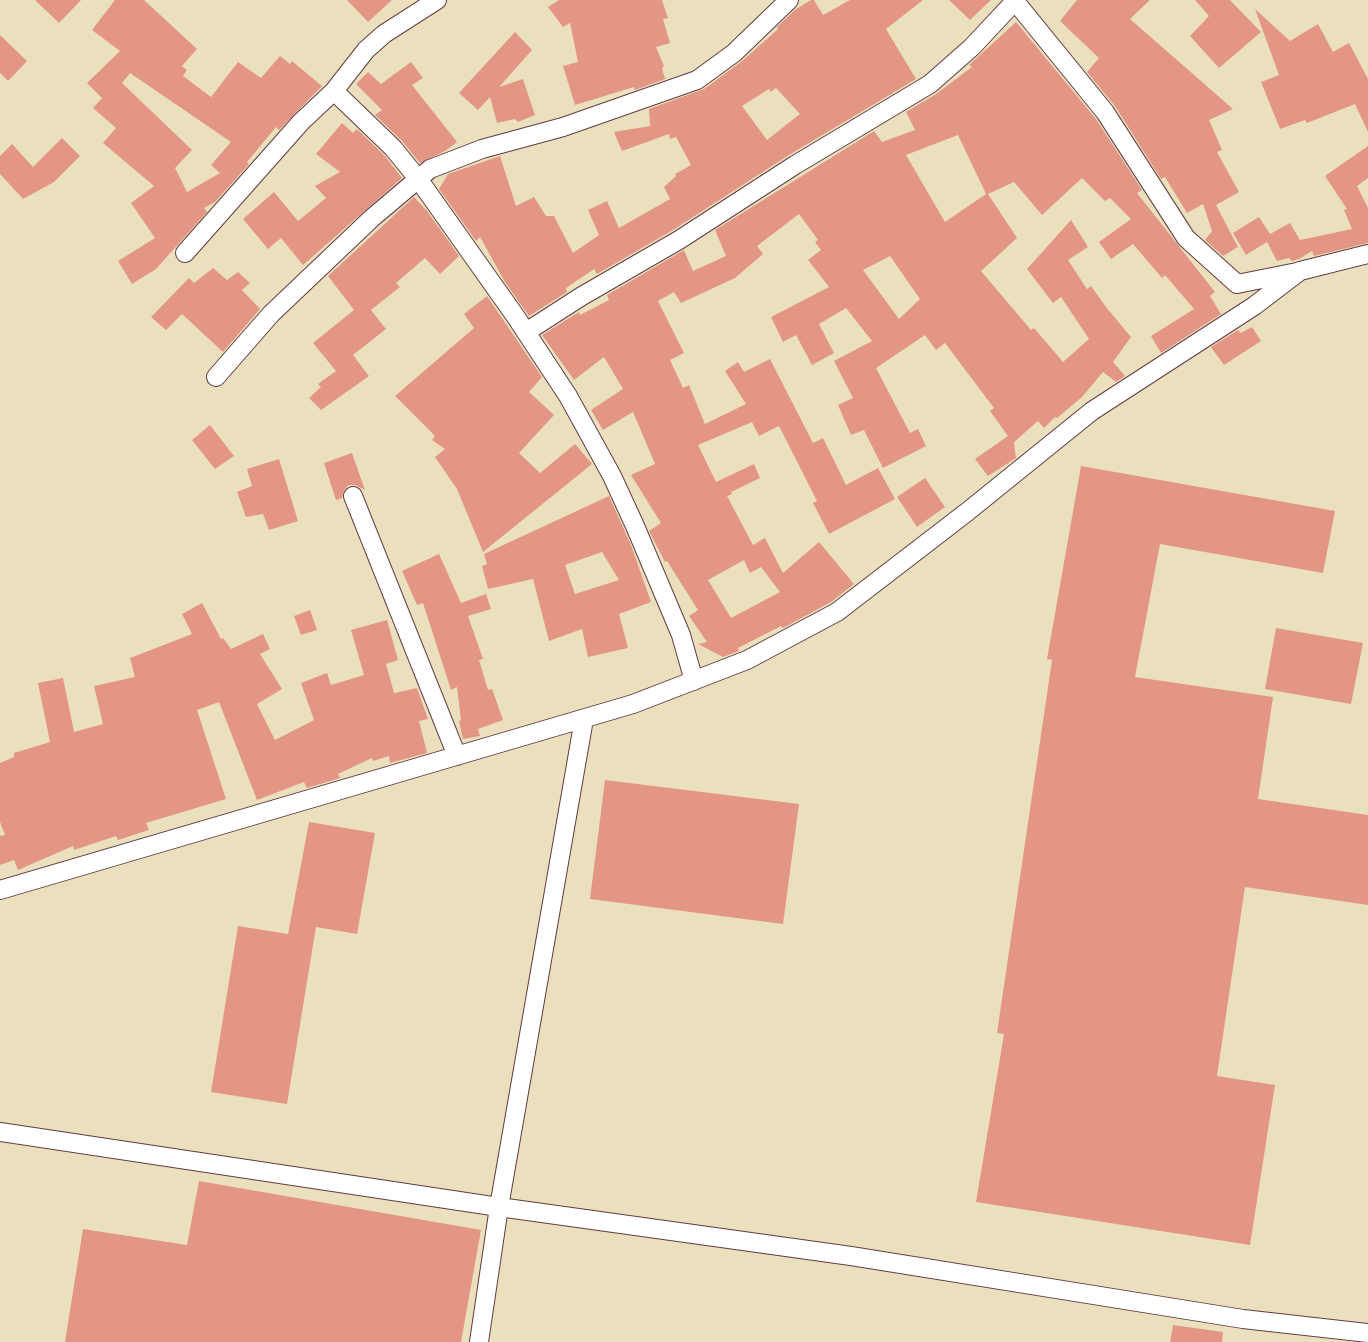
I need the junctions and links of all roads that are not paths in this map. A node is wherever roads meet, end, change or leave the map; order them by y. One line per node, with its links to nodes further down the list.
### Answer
1 (437, 0): 4 (street)
2 (789, 0): 5 (street)
3 (1014, 0): 8 (street); 9 (street)
4 (334, 91): 5 (street); 6 (street)
5 (419, 180): 9 (street); 10 (street)
6 (185, 253)
7 (1368, 254): 8 (street)
8 (1300, 271): 12 (street)
9 (526, 332): 12 (street)
10 (216, 377)
11 (353, 496): 14 (street)
12 (694, 681): 13 (street)
13 (584, 719): 14 (street); 17 (street)
14 (457, 756): 15 (street)
15 (0, 890)
16 (0, 1132): 17 (street)
17 (499, 1207): 18 (street); 19 (street)
18 (1368, 1333)
19 (479, 1342)

